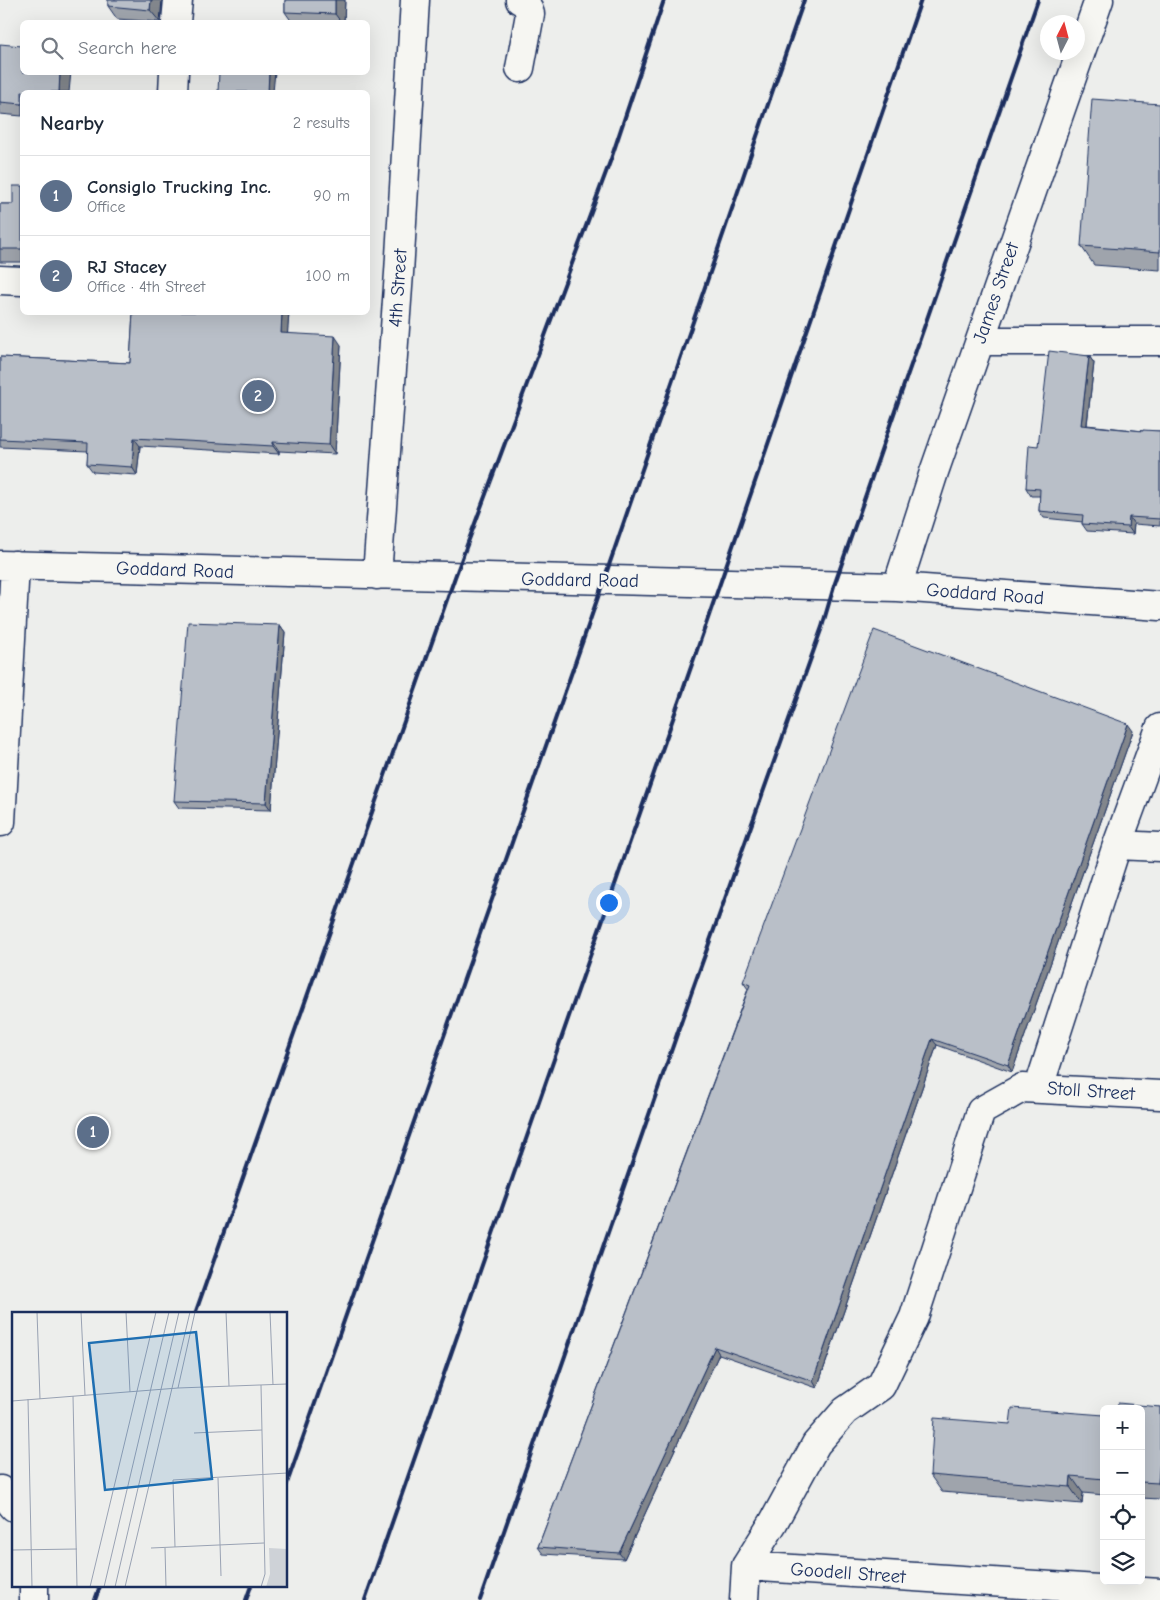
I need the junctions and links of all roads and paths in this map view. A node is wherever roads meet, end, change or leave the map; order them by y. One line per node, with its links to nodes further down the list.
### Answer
1 (178, 0): 5 (street)
2 (415, 0): 14 (street, 4th Street)
3 (520, 0): 6 (street)
4 (1099, 0): 11 (street, James Street)
5 (176, 20)
6 (520, 68)
7 (174, 75): 8 (street)
8 (173, 90)
9 (0, 280): 10 (street)
10 (20, 281)
11 (980, 341): 12 (street); 15 (street, James Street)
12 (1160, 341)
13 (7, 565): 14 (street, Goddard Road); 18 (street)
14 (377, 575): 15 (street, Goddard Road)
15 (896, 587): 16 (street, Goddard Road)
16 (1160, 606)
17 (1160, 728): 19 (street)
18 (0, 829)
19 (1117, 845): 20 (street); 21 (street)
20 (1160, 847)
21 (1030, 1087): 22 (street, Stoll Street); 25 (street)
22 (1160, 1095)
23 (0, 1490): 24 (street)
24 (12, 1505)
25 (746, 1566): 26 (street, Goodell Street); 28 (street)
26 (989, 1591): 27 (street, Goodell Street)
27 (1160, 1593)
28 (744, 1600)

